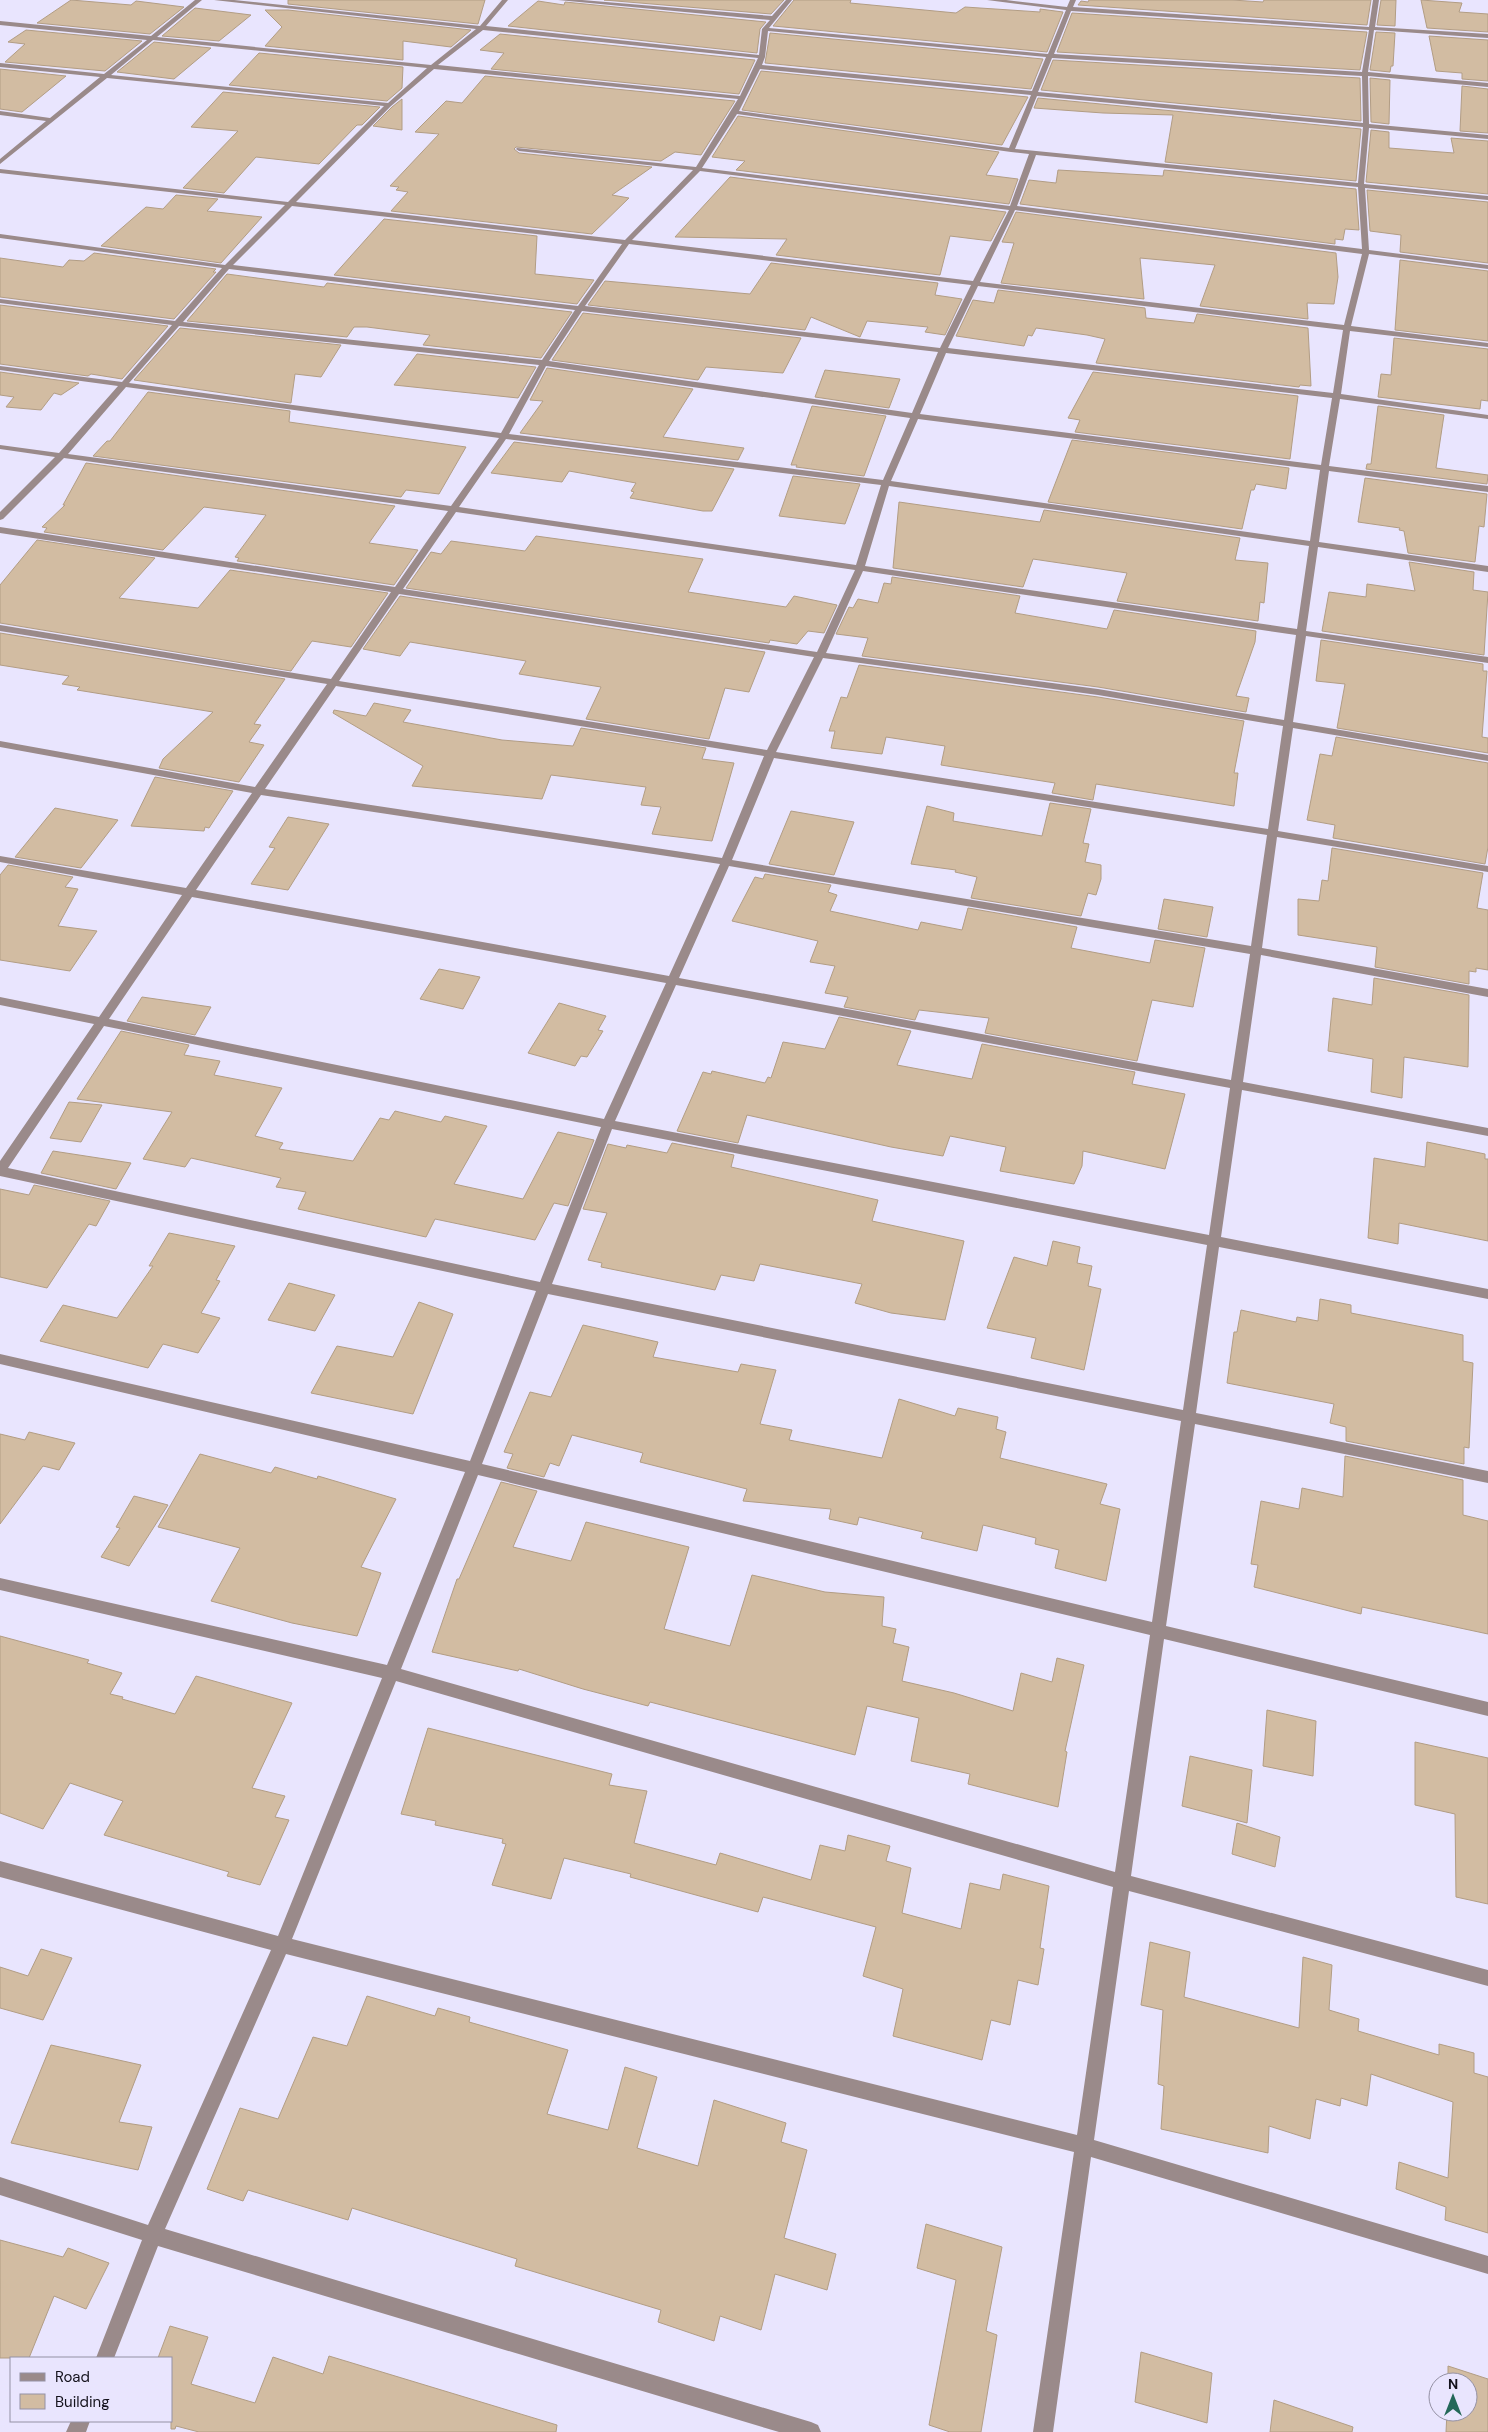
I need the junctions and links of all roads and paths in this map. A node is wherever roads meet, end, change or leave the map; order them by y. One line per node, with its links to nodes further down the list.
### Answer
1 (199, 0): 17 (street)
2 (217, 0): 14 (street)
3 (505, 0): 14 (street)
4 (561, 0): 11 (street)
5 (568, 0): 11 (street)
6 (789, 0): 11 (street)
7 (990, 0): 10 (street)
8 (1073, 0): 10 (street)
9 (1376, 0): 13 (street)
10 (1070, 9): 13 (street); 18 (street)
11 (772, 18): 15 (street)
12 (0, 23): 17 (street)
13 (1373, 27): 16 (street); 23 (street)
14 (481, 28): 19 (street); 21 (street)
15 (765, 30): 18 (street); 19 (street)
16 (1488, 36)
17 (153, 39): 21 (street); 24 (street)
18 (1051, 56): 23 (street); 26 (street)
19 (762, 57): 22 (street)
20 (0, 66): 24 (street)
21 (433, 66): 27 (street); 28 (street)
22 (758, 67): 26 (street); 27 (street)
23 (1365, 74): 25 (street); 32 (street)
24 (105, 77): 28 (street); 31 (street)
25 (1488, 85)
26 (1035, 94): 32 (street); 35 (street)
27 (742, 98): 29 (street)
28 (389, 105): 42 (street)
29 (735, 112): 35 (street); 38 (street)
30 (0, 113): 31 (street)
31 (52, 120): 37 (street)
32 (1366, 125): 33 (street); 40 (street)
33 (1488, 137)
34 (519, 149): 38 (street)
35 (1011, 150): 36 (street)
36 (1034, 153): 40 (street); 43 (street)
37 (0, 162)
38 (698, 169): 43 (street); 45 (street)
39 (0, 172): 42 (street)
40 (1361, 184): 41 (street); 46 (street)
41 (1488, 198)
42 (290, 204): 45 (street); 47 (street)
43 (1013, 208): 46 (street); 49 (street)
44 (0, 236): 47 (street)
45 (627, 242): 49 (street); 51 (street)
46 (1366, 253): 48 (street); 53 (street)
47 (227, 267): 51 (street); 52 (street)
48 (1488, 267)
49 (976, 284): 53 (street); 55 (street)
50 (0, 301): 52 (street)
51 (581, 307): 55 (street); 56 (street)
52 (178, 324): 56 (street); 58 (street)
53 (1347, 327): 54 (street); 59 (street)
54 (1488, 345)
55 (943, 350): 59 (street); 60 (street)
56 (544, 363): 60 (street); 62 (street)
57 (0, 368): 58 (street)
58 (121, 385): 62 (street); 64 (street)
59 (1337, 396): 61 (street); 65 (street)
60 (916, 416): 65 (street); 66 (street)
61 (1488, 417)
62 (504, 436): 66 (street); 68 (street)
63 (0, 447): 64 (street)
64 (61, 456): 68 (street); 69 (street)
65 (1325, 468): 67 (street); 71 (street)
66 (886, 483): 71 (street); 72 (street)
67 (1488, 489)
68 (454, 509): 72 (street); 74 (street)
69 (0, 517)
70 (0, 530): 74 (street)
71 (1316, 544): 73 (street); 76 (street)
72 (860, 568): 76 (street); 77 (street)
73 (1488, 569)
74 (396, 592): 77 (street); 79 (street)
75 (0, 628): 79 (street)
76 (1303, 631): 78 (street); 80 (street)
77 (820, 656): 80 (street); 82 (street)
78 (1488, 660)
79 (335, 683): 82 (street); 84 (street)
80 (1288, 726): 83 (street); 85 (street)
81 (0, 744): 84 (street)
82 (770, 754): 85 (street); 87 (street)
83 (1488, 758)
84 (258, 792): 87 (street); 89 (street)
85 (1273, 833): 88 (street); 90 (street)
86 (0, 859): 89 (street)
87 (726, 862): 90 (street); 91 (street)
88 (1488, 869)
89 (189, 892): 91 (street); 94 (street)
90 (1257, 951): 92 (street); 95 (street)
91 (671, 980): 95 (street); 96 (street)
92 (1488, 993)
93 (0, 1001): 94 (street)
94 (101, 1021): 96 (street); 98 (street)
95 (1238, 1086): 97 (street); 99 (street)
96 (608, 1124): 99 (street); 100 (street)
97 (1488, 1132)
98 (0, 1171): 100 (street)
99 (1215, 1241): 101 (street); 103 (street)
100 (544, 1288): 103 (street); 104 (street)
101 (1488, 1294)
102 (0, 1359): 104 (street)
103 (1190, 1416): 105 (street); 107 (street)
104 (474, 1468): 107 (street); 108 (street)
105 (1488, 1477)
106 (0, 1584): 108 (street)
107 (1159, 1631): 109 (street); 111 (street)
108 (390, 1674): 111 (street); 112 (street)
109 (1488, 1710)
110 (0, 1869): 112 (street)
111 (1122, 1882): 113 (street); 114 (street)
112 (282, 1945): 114 (street); 116 (street)
113 (1488, 1978)
114 (1084, 2146): 117 (street); 120 (street)
115 (0, 2186): 116 (street)
116 (153, 2235): 118 (street); 119 (street)
117 (1488, 2265)
118 (105, 2357)
119 (811, 2432)
120 (1043, 2432)

